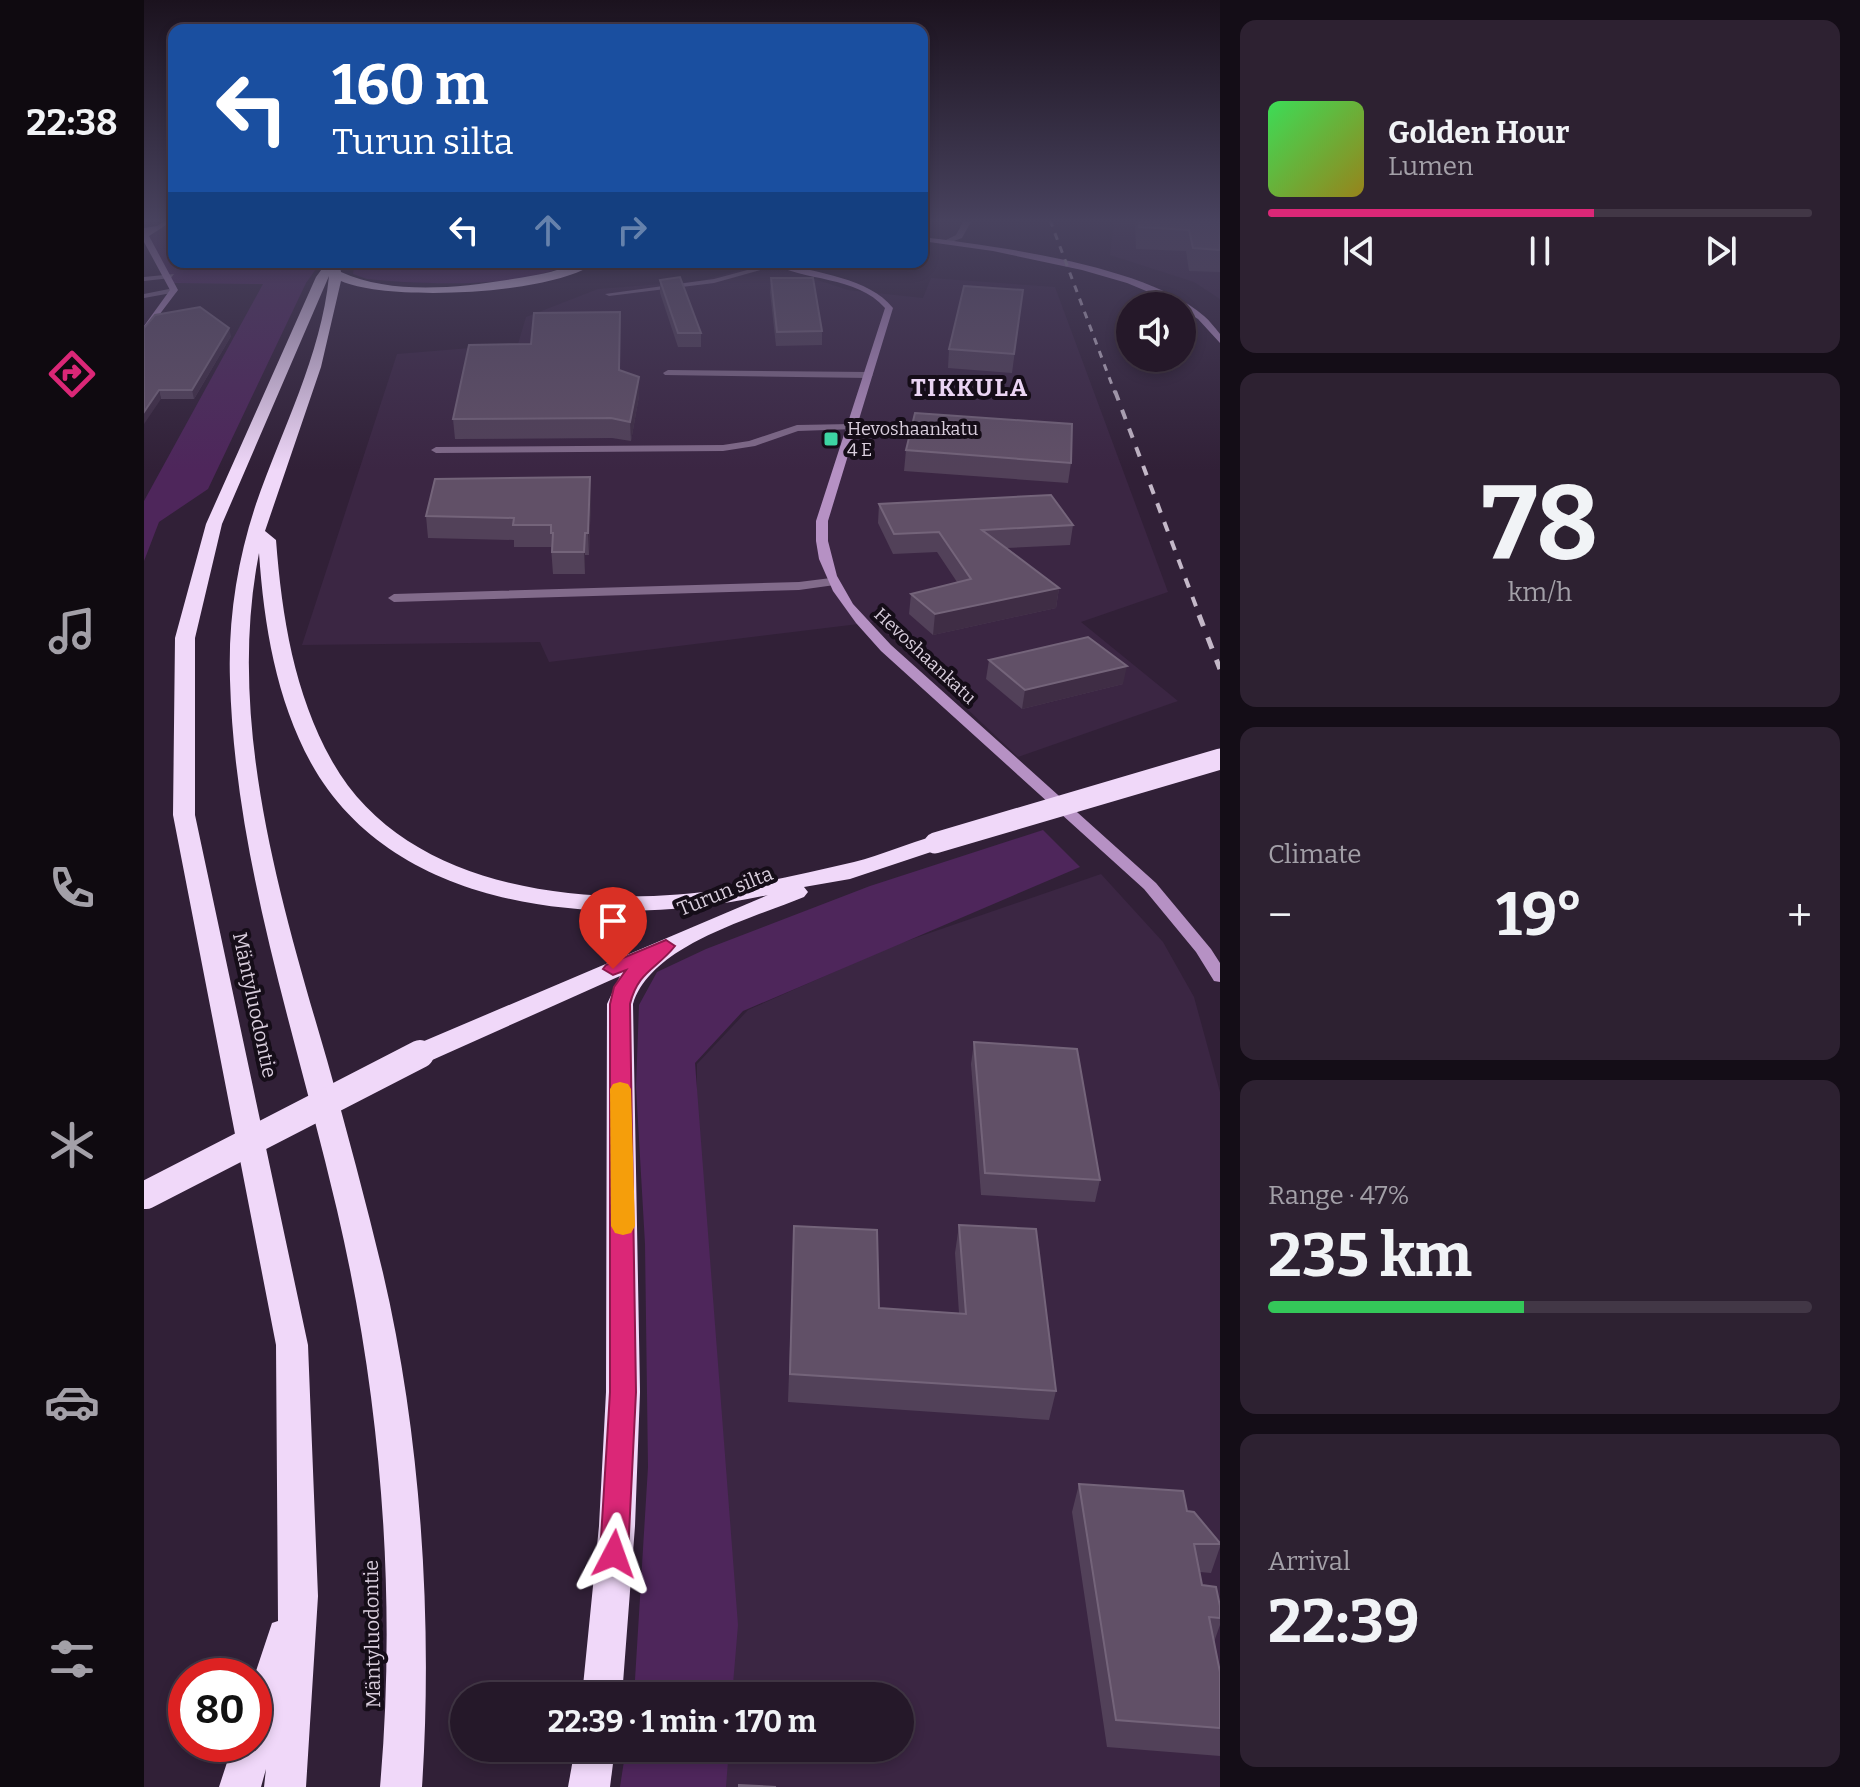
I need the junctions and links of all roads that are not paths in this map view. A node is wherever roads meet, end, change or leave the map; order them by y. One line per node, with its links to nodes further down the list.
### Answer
1 (164, 303): 8 (street)
2 (310, 303): 22 (highway, Mäntyluodontie)
3 (329, 303): 7 (highway, Mäntyluodontie)
4 (887, 303): 11 (street, Hevoshaankatu)
5 (1178, 303): 9 (street)
6 (347, 305): 7 (highway)
7 (327, 319): 14 (highway, Mäntyluodontie)
8 (144, 332)
9 (1220, 340)
10 (668, 373): 11 (street)
11 (868, 375): 12 (street, Hevoshaankatu)
12 (851, 427): 13 (street); 15 (street, Hevoshaankatu)
13 (436, 450)
14 (256, 532): 18 (highway); 29 (highway, Mäntyluodontie)
15 (831, 582): 16 (street); 20 (street, Hevoshaankatu)
16 (394, 598)
17 (1220, 759): 18 (highway, Turun silta, bridge)
18 (854, 869): 19 (highway, Turun silta)
19 (666, 946): 21 (highway, Turun silta, bridge); 23 (highway)
20 (1220, 977)
21 (145, 1195)
22 (299, 1596): 24 (highway); 28 (highway, Mäntyluodontie)
23 (603, 1682)
24 (272, 1684)
25 (248, 1762): 27 (highway)
26 (593, 1762): 30 (highway)
27 (240, 1787)
28 (285, 1787)
29 (401, 1787)
30 (589, 1787)

